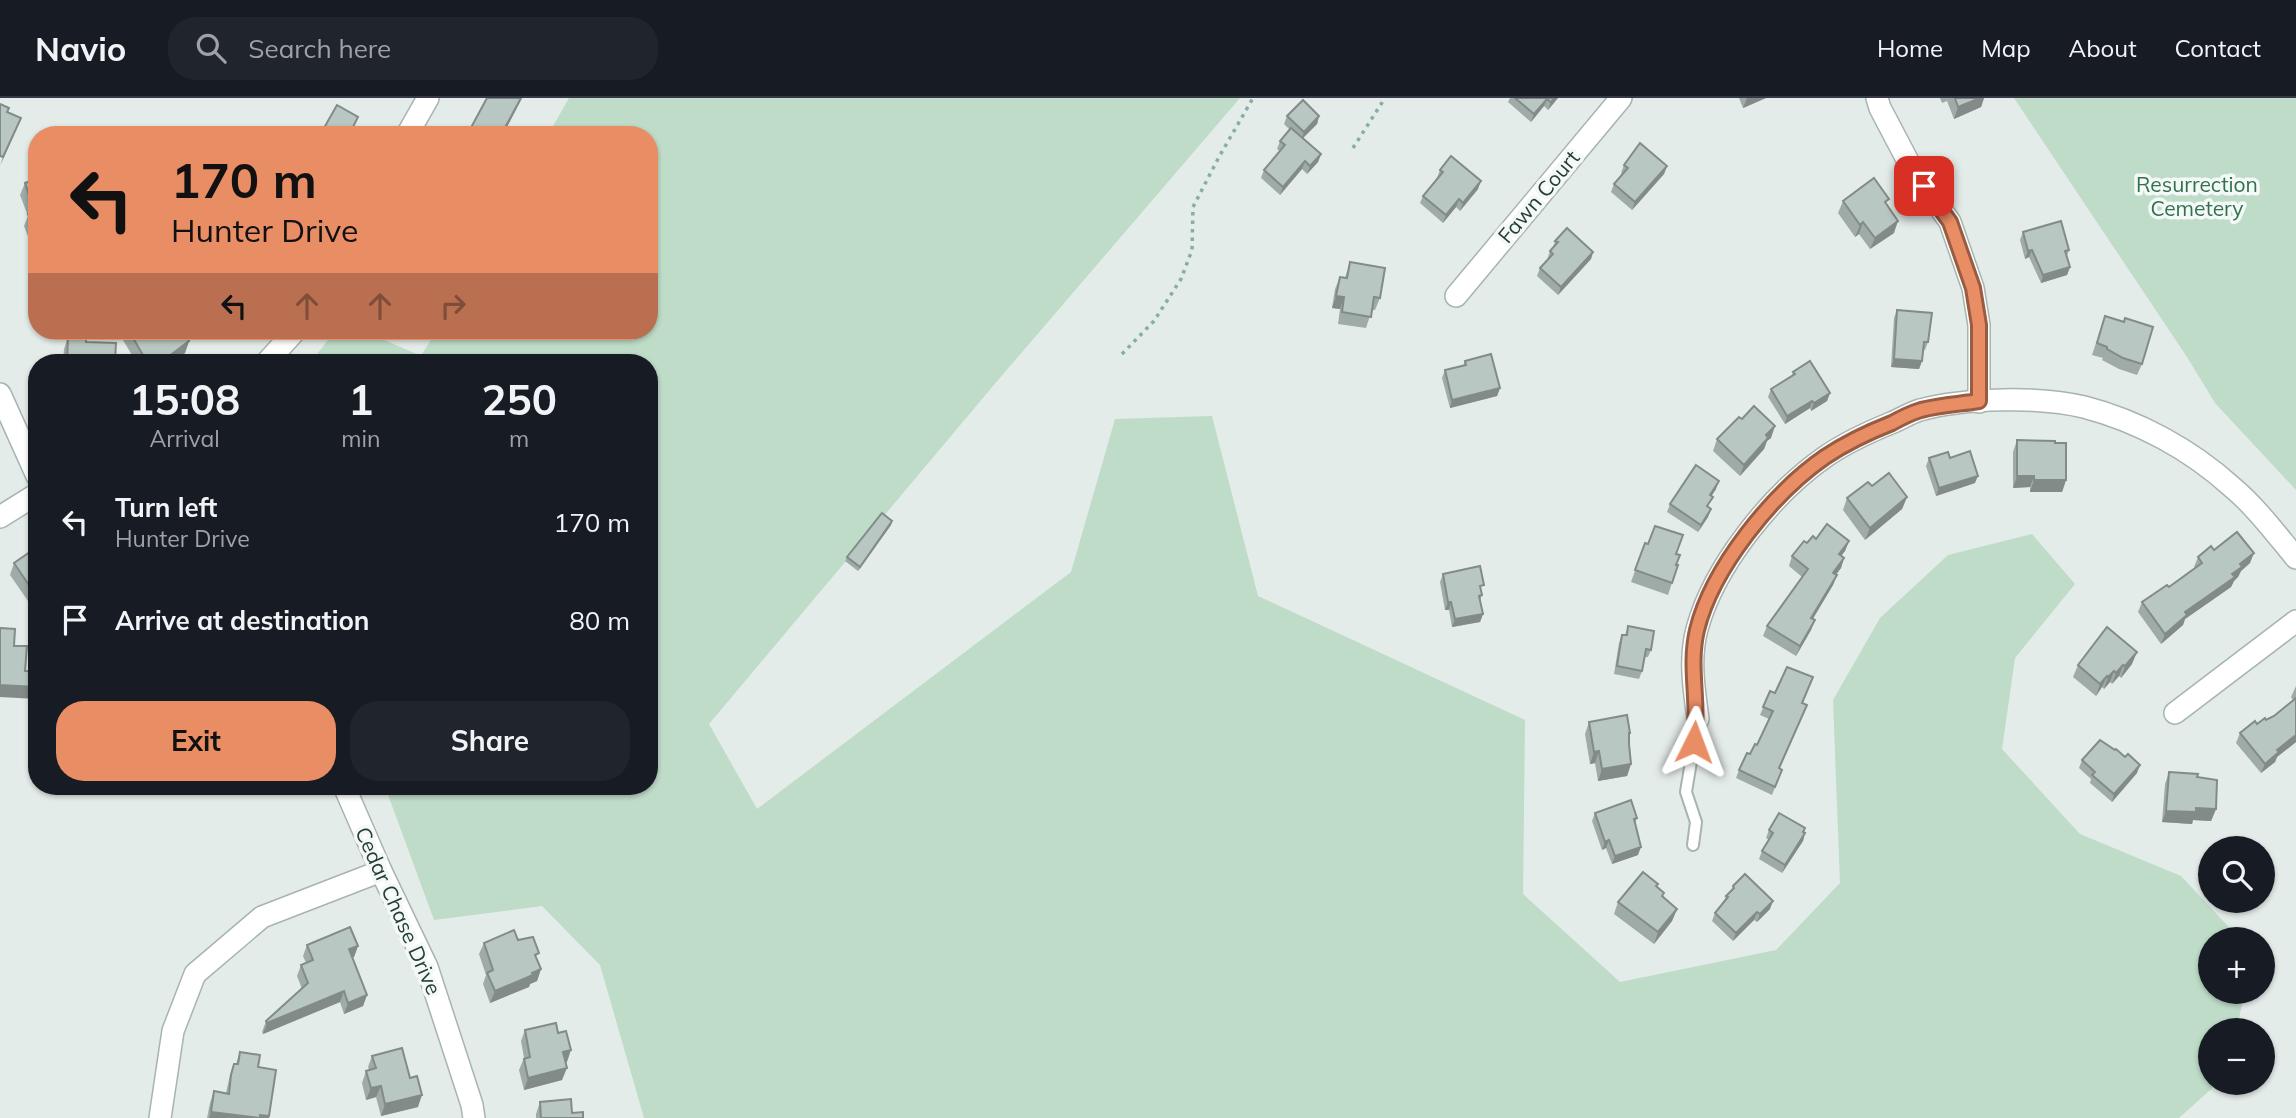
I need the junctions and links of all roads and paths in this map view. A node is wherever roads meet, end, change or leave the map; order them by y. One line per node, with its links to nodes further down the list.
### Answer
1 (428, 98): 6 (street)
2 (1253, 98): 11 (path)
3 (1385, 98): 7 (path)
4 (1621, 98): 8 (street, Fawn Court)
5 (1877, 98): 13 (street)
6 (412, 126)
7 (1353, 148)
8 (1456, 296)
9 (287, 340): 10 (street)
10 (274, 354)
11 (1122, 354)
12 (0, 394): 14 (street)
13 (1979, 401): 17 (street); 20 (street)
14 (28, 457)
15 (28, 500): 16 (street)
16 (0, 517)
17 (2296, 558)
18 (2296, 621): 19 (street)
19 (2175, 713)
20 (1698, 719): 22 (lane)
21 (348, 795): 23 (street, Cedar Chase Drive)
22 (1693, 845)
23 (381, 871): 24 (street); 25 (street, Cedar Chase Drive)
24 (160, 1118)
25 (474, 1118)

